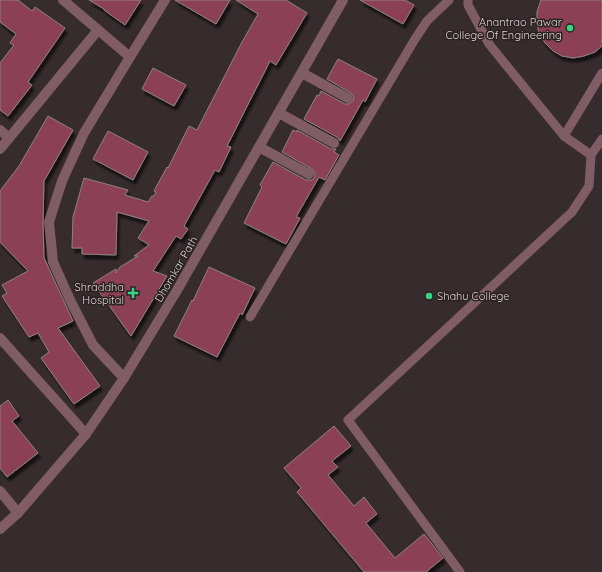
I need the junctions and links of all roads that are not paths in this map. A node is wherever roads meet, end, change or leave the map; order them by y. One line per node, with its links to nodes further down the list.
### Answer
1 (63, 0): 6 (street)
2 (165, 0): 7 (street)
3 (449, 0): 21 (lane)
4 (468, 0): 13 (lane)
5 (339, 1): 8 (street, Dhomkar Path)
6 (98, 30): 7 (street); 14 (street)
7 (130, 57): 23 (street)
8 (302, 73): 10 (street); 11 (street, Dhomkar Path)
9 (602, 73): 13 (lane)
10 (348, 98)
11 (279, 113): 16 (street); 17 (street, Dhomkar Path)
12 (0, 130): 14 (street)
13 (564, 136): 19 (lane)
14 (9, 138): 18 (street)
15 (602, 139): 19 (lane)
16 (334, 143)
17 (259, 147): 20 (street); 23 (street, Dhomkar Path)
18 (0, 149)
19 (591, 155): 28 (lane)
20 (309, 174)
21 (250, 317)
22 (0, 338): 24 (street)
23 (124, 378): 24 (street, Dhomkar Path)
24 (86, 434): 26 (street, Dhomkar Path)
25 (0, 491): 26 (street)
26 (18, 513): 27 (street, Dhomkar Path)
27 (0, 528)
28 (460, 572)

